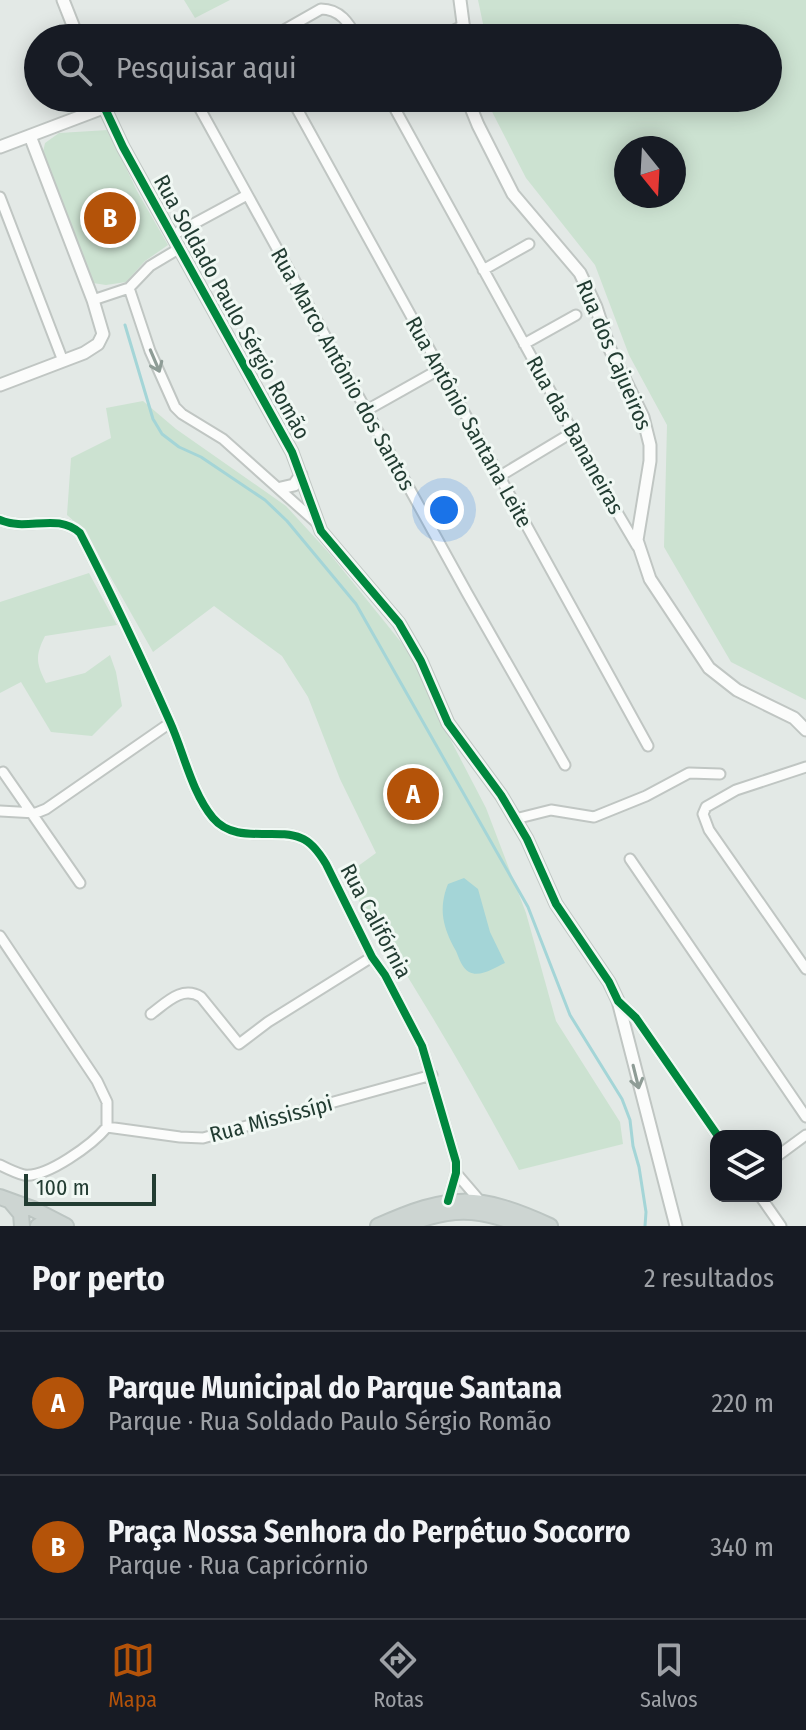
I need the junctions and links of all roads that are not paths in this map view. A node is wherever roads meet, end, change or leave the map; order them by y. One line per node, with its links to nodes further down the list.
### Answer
1 (63, 0): 3 (street)
2 (460, 0): 6 (street)
3 (72, 24)
4 (295, 24): 5 (street)
5 (347, 24)
6 (464, 24)
7 (82, 112): 13 (street)
8 (107, 112): 17 (street, Rua Soldado Paulo Sérgio Romão)
9 (202, 112): 15 (street, Rua Marco Antônio dos Santos)
10 (299, 112): 26 (street, Rua Antônio Santana Leite)
11 (397, 112): 20 (street, Rua das Bananeiras)
12 (473, 112): 35 (street, Rua dos Cajueiros)
13 (30, 136): 14 (street); 22 (street)
14 (0, 147)
15 (247, 195): 17 (street); 28 (street, Rua Marco Antônio dos Santos)
16 (0, 197): 25 (street)
17 (173, 235): 19 (street, Rua Soldado Paulo Sérgio Romão)
18 (529, 244): 20 (street)
19 (180, 248): 21 (street); 30 (street, Rua Soldado Paulo Sérgio Romão)
20 (483, 270): 24 (street, Rua das Bananeiras)
21 (129, 288): 22 (street); 32 (street, one-way to 32)
22 (93, 300): 25 (street)
23 (576, 315): 24 (street)
24 (524, 344): 29 (street, Rua das Bananeiras)
25 (63, 361): 27 (street)
26 (440, 369): 28 (street); 31 (street, Rua Antônio Santana Leite)
27 (0, 385)
28 (367, 410): 39 (street, Rua Marco Antônio dos Santos)
29 (573, 432): 31 (street); 35 (street, Rua das Bananeiras)
30 (301, 475): 32 (street); 34 (street, Rua Soldado Paulo Sérgio Romão)
31 (500, 476): 38 (street, Rua Antônio Santana Leite)
32 (281, 488): 34 (street)
33 (0, 520): 36 (street, Rua Califórnia)
34 (317, 523): 45 (street, Rua Soldado Paulo Sérgio Romão)
35 (638, 549): 37 (street, Rua das Bananeiras)
36 (170, 723): 44 (street); 49 (street, Rua Califórnia)
37 (806, 730)
38 (648, 746)
39 (565, 765)
40 (806, 767): 50 (street)
41 (3, 772): 44 (street)
42 (720, 774): 45 (street)
43 (0, 811): 44 (street)
44 (30, 813): 47 (street)
45 (515, 819): 51 (street, Rua Soldado Paulo Sérgio Romão)
46 (630, 859): 56 (street)
47 (80, 883)
48 (0, 936): 57 (street)
49 (372, 957): 52 (street); 55 (street, Rua Califórnia)
50 (806, 969)
51 (618, 1001): 53 (street, Rua Soldado Paulo Sérgio Romão); 54 (street)
52 (151, 1014)
53 (636, 1018): 54 (street); 58 (street, Rua Soldado Paulo Sérgio Romão)
54 (625, 1031): 74 (street, one-way to 74)
55 (432, 1075): 57 (street, Rua Mississípi); 62 (street, Rua Califórnia)
56 (806, 1117)
57 (107, 1127): 61 (street)
58 (714, 1130)
59 (806, 1135): 60 (street)
60 (782, 1153)
61 (0, 1165)
62 (456, 1173): 64 (street, Rua Califórnia); 65 (street, Rua Califórnia)
63 (4, 1198): 67 (main road); 69 (main road)
64 (448, 1201): 65 (main road); 70 (main road)
65 (480, 1201): 73 (main road)
66 (764, 1202): 75 (street)
67 (22, 1226)
68 (38, 1226): 69 (main road)
69 (64, 1226)
70 (378, 1226)
71 (403, 1226): 72 (main road)
72 (524, 1226)
73 (550, 1226)
74 (676, 1226)
75 (781, 1226)

